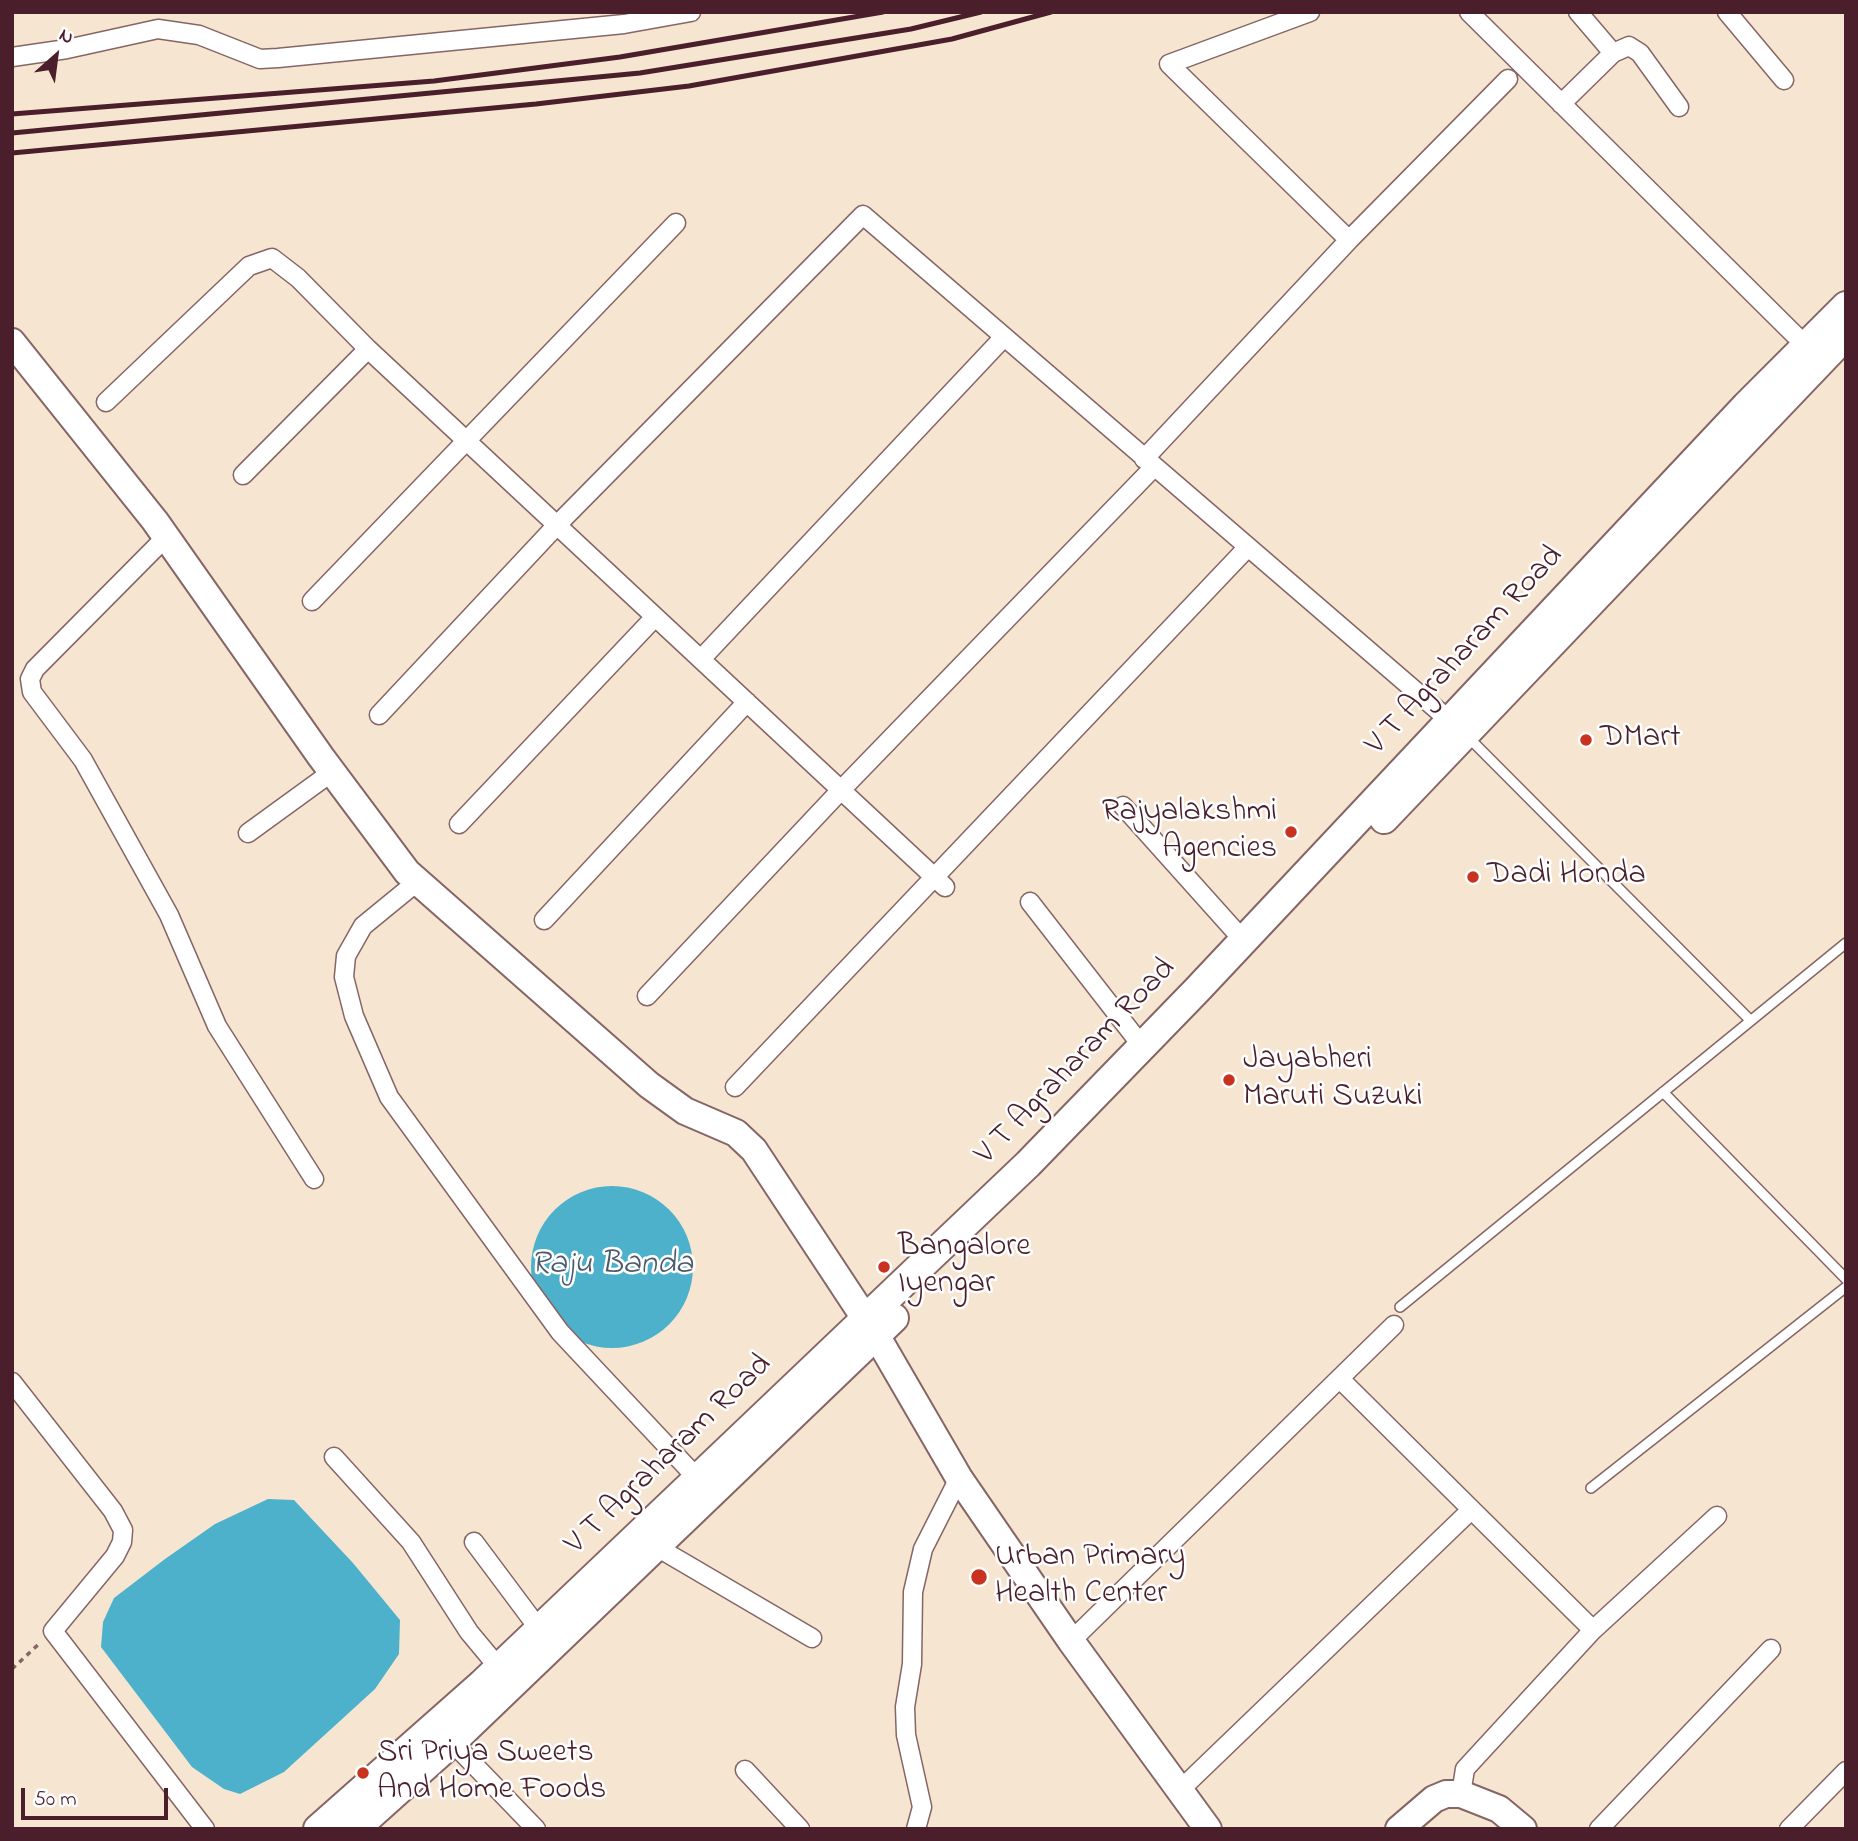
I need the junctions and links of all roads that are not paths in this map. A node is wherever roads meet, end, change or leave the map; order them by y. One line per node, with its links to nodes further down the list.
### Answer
1 (691, 12): 7 (street)
2 (1310, 12): 13 (street)
3 (1469, 12): 10 (street)
4 (1578, 12): 6 (street)
5 (1727, 12): 9 (street)
6 (1613, 53): 10 (street); 11 (street)
7 (12, 57)
8 (1508, 79): 13 (street)
9 (1784, 80)
10 (1562, 104): 18 (street)
11 (1679, 107)
12 (676, 223): 21 (street)
13 (1349, 240): 22 (street)
14 (1846, 306): 18 (main road, V T Agraharam Road)
15 (1846, 335): 32 (main road, V T Agraharam Road)
16 (1004, 337): 22 (street); 24 (street); 29 (street)
17 (12, 342): 25 (street)
18 (1806, 346): 32 (main road, V T Agraharam Road)
19 (368, 349): 20 (street); 21 (street); 23 (street)
20 (106, 402)
21 (466, 441): 24 (street); 27 (street)
22 (1149, 463): 26 (street); 34 (street)
23 (243, 475)
24 (557, 525): 28 (street); 31 (street)
25 (166, 537): 33 (street); 49 (street)
26 (1248, 547): 32 (street); 39 (street)
27 (312, 601)
28 (655, 617): 29 (street); 36 (street)
29 (701, 659): 30 (street)
30 (747, 702): 34 (street); 41 (street)
31 (379, 715)
32 (1457, 727): 42 (main road, V T Agraharam Road); 45 (lane); 54 (main road, V T Agraharam Road)
33 (332, 772): 37 (street); 38 (street)
34 (841, 790): 39 (street); 44 (street)
35 (1123, 806): 42 (street)
36 (458, 824)
37 (248, 833)
38 (418, 881): 54 (street); 58 (street)
39 (940, 882): 47 (street)
40 (1030, 902): 46 (street)
41 (544, 920)
42 (1243, 940): 46 (main road, V T Agraharam Road)
43 (1844, 947): 45 (lane)
44 (647, 996)
45 (1750, 1020): 48 (lane)
46 (1142, 1046): 54 (main road, V T Agraharam Road)
47 (735, 1087)
48 (1663, 1092): 50 (lane); 52 (lane)
49 (314, 1179)
50 (1846, 1279)
51 (1846, 1287): 60 (lane)
52 (1399, 1307)
53 (1394, 1325): 55 (street)
54 (871, 1326): 58 (main road, V T Agraharam Road); 59 (street); 64 (main road)
55 (1340, 1378): 61 (street); 68 (street)
56 (12, 1382): 76 (street)
57 (334, 1457): 70 (street)
58 (697, 1478): 65 (main road, V T Agraharam Road)
59 (959, 1478): 68 (street); 81 (street)
60 (1591, 1488)
61 (1471, 1510): 66 (street); 74 (street)
62 (1717, 1516): 66 (street)
63 (474, 1542): 65 (street)
64 (655, 1546): 67 (street); 71 (main road)
65 (539, 1629): 70 (main road, V T Agraharam Road)
66 (1593, 1630): 75 (street)
67 (812, 1638)
68 (1072, 1641): 74 (street)
69 (1771, 1649): 85 (street)
70 (499, 1668): 77 (main road, V T Agraharam Road)
71 (452, 1742): 78 (main road); 79 (street)
72 (746, 1770): 80 (street)
73 (1846, 1771): 86 (street)
74 (1180, 1790): 82 (street)
75 (1461, 1794): 83 (street); 84 (street)
76 (205, 1829)
77 (318, 1829)
78 (355, 1829)
79 (536, 1829)
80 (800, 1829)
81 (916, 1829)
82 (1208, 1829)
83 (1399, 1829)
84 (1523, 1829)
85 (1599, 1829)
86 (1789, 1829)

